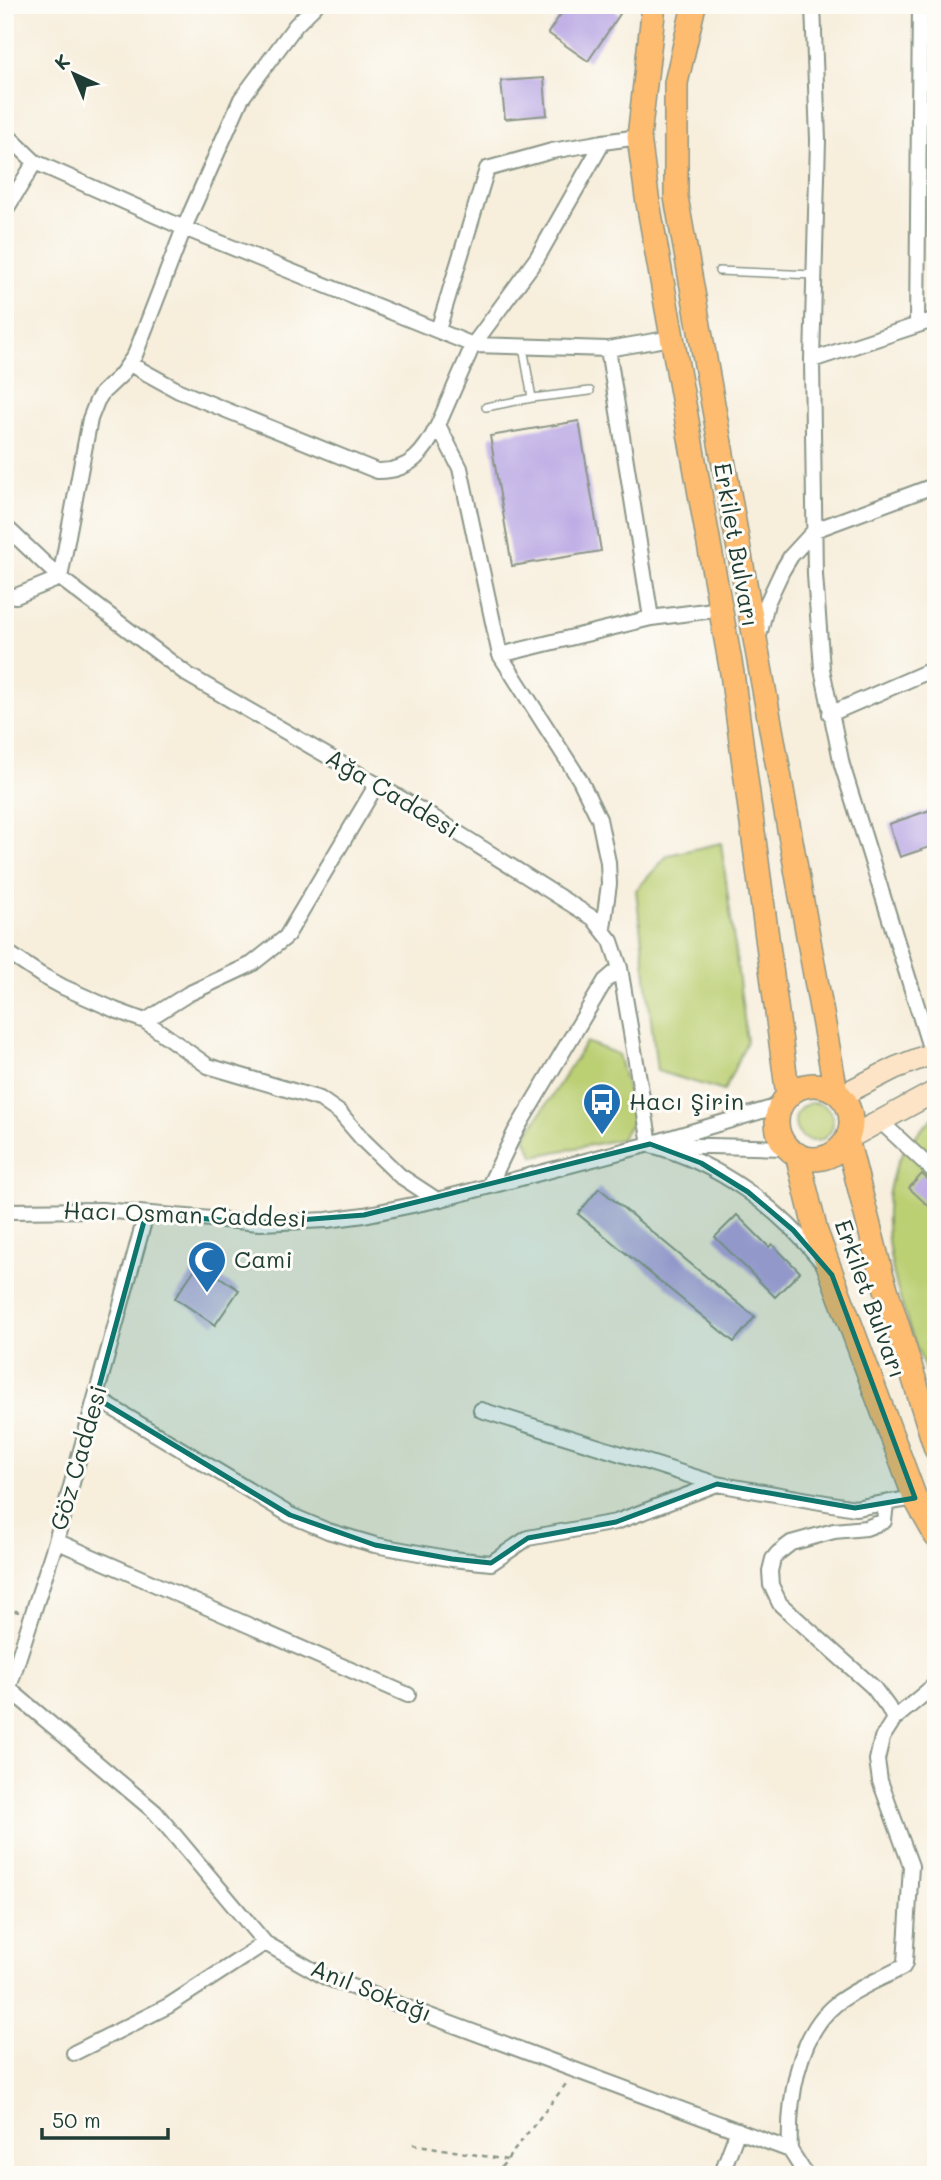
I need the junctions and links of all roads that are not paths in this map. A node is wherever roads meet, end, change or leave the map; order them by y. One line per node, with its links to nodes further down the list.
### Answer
1 (316, 5): 11 (street)
2 (654, 5): 7 (main road, Erkilet Bulvarı)
3 (694, 5): 34 (main road, Erkilet Bulvarı)
4 (813, 5): 13 (street)
5 (920, 5): 15 (street)
6 (5, 133): 9 (street)
7 (639, 137): 8 (street); 17 (main road, Erkilet Bulvarı)
8 (603, 142): 16 (street); 18 (street)
9 (35, 162): 10 (street); 11 (street)
10 (5, 211)
11 (184, 228): 16 (street); 22 (street)
12 (719, 271): 13 (lane)
13 (814, 275): 21 (street)
14 (936, 319): 15 (street)
15 (917, 325): 21 (street)
16 (438, 330): 18 (street)
17 (672, 338): 20 (street); 32 (main road, Erkilet Bulvarı)
18 (473, 345): 19 (street); 26 (street)
19 (523, 346): 20 (street); 24 (lane)
20 (608, 349): 33 (street)
21 (812, 360): 29 (street)
22 (130, 364): 26 (street); 30 (street)
23 (590, 391): 24 (lane)
24 (532, 398): 25 (lane)
25 (486, 407)
26 (438, 425): 35 (street)
27 (936, 485): 29 (street)
28 (5, 526): 30 (street, Ağa Caddesi)
29 (815, 530): 34 (street); 37 (street)
30 (60, 578): 31 (street); 38 (street, Ağa Caddesi)
31 (5, 595)
32 (721, 609): 33 (street); 46 (main road, Erkilet Bulvarı)
33 (651, 618): 35 (street)
34 (758, 654): 45 (main road, Erkilet Bulvarı)
35 (500, 655): 39 (street)
36 (936, 668): 37 (street)
37 (830, 714): 43 (street)
38 (377, 784): 39 (street, Ağa Caddesi); 42 (street)
39 (603, 928): 41 (street, Ağa Caddesi)
40 (5, 951): 42 (street)
41 (620, 968): 49 (street, Ağa Caddesi); 52 (street)
42 (145, 1021): 53 (street)
43 (934, 1053): 45 (street)
44 (936, 1091): 47 (street)
45 (838, 1094): 46 (main road); 48 (main road)
46 (785, 1100): 49 (street); 50 (main road)
47 (880, 1121): 48 (street); 51 (street)
48 (846, 1139): 50 (main road); 59 (main road, Erkilet Bulvarı)
49 (650, 1144): 50 (street); 52 (street, Hacı Osman Caddesi); 56 (street)
50 (792, 1151): 56 (main road, Erkilet Bulvarı)
51 (936, 1174)
52 (489, 1186): 53 (street, Hacı Osman Caddesi)
53 (437, 1200): 55 (street, Hacı Osman Caddesi)
54 (5, 1211): 55 (street, Hacı Osman Caddesi)
55 (146, 1214): 57 (street, Göz Caddesi)
56 (832, 1275): 61 (main road, Erkilet Bulvarı)
57 (96, 1398): 60 (street); 64 (street, Göz Caddesi)
58 (481, 1410): 60 (street)
59 (936, 1449)
60 (717, 1483): 62 (street)
61 (915, 1498): 62 (street); 63 (main road, Erkilet Bulvarı)
62 (886, 1503): 68 (street)
63 (936, 1536)
64 (56, 1541): 66 (street, Göz Caddesi); 67 (street)
65 (936, 1684): 68 (street)
66 (7, 1695): 69 (street, Anıl Sokağı)
67 (408, 1695)
68 (894, 1719): 72 (street)
69 (265, 1943): 70 (street); 71 (street, Anıl Sokağı)
70 (74, 2053)
71 (738, 2130): 72 (street, Anıl Sokağı); 73 (street)
72 (790, 2150): 74 (street)
73 (721, 2175)
74 (806, 2175)

